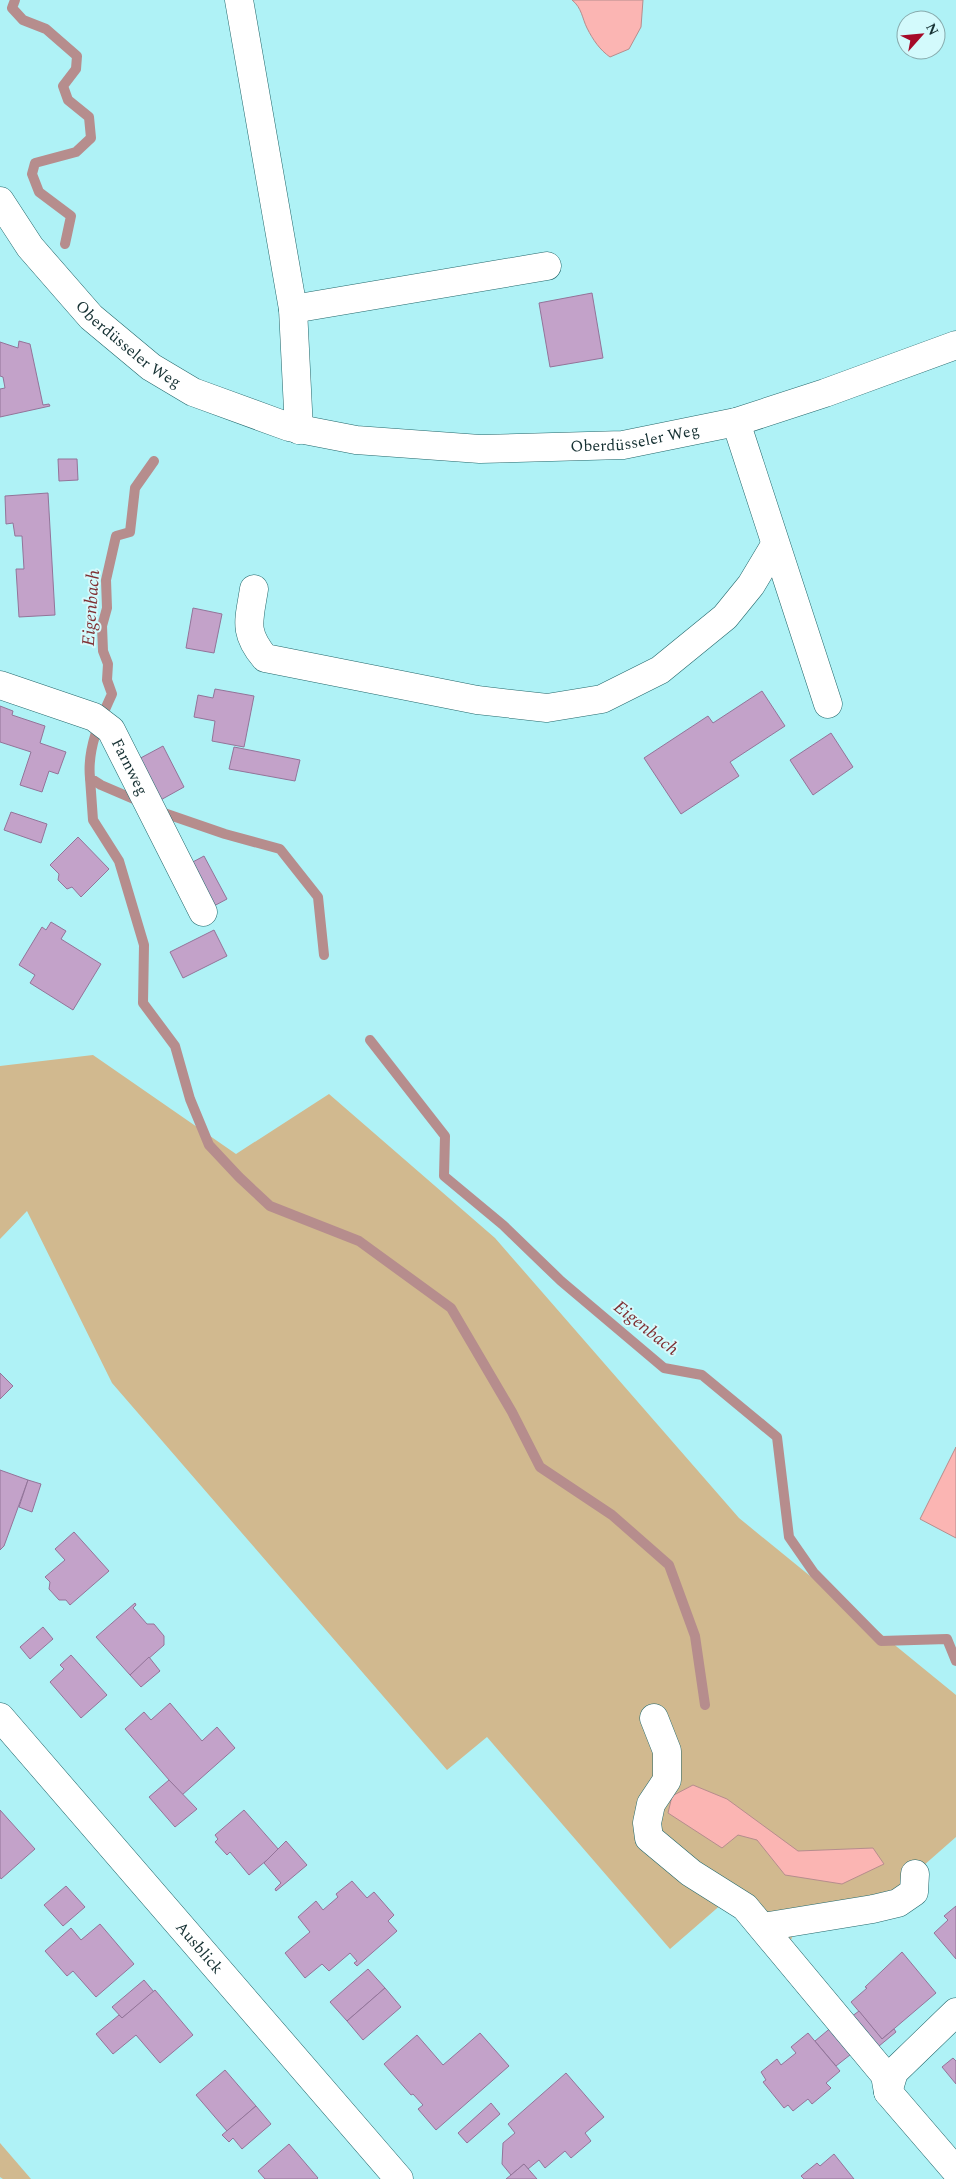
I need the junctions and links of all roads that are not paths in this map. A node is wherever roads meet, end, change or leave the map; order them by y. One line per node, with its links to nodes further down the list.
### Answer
1 (239, 0): 4 (street)
2 (0, 201): 7 (street, Oberdüsseler Weg)
3 (547, 266): 4 (street)
4 (293, 309): 7 (street)
5 (956, 345): 6 (street, Oberdüsseler Weg)
6 (736, 422): 7 (street, Oberdüsseler Weg); 8 (street)
7 (300, 430)
8 (775, 545): 9 (street); 11 (street)
9 (254, 589)
10 (0, 686): 12 (street, Farnweg)
11 (828, 704)
12 (202, 912)
13 (0, 1717): 20 (street, Ausblick)
14 (654, 1718): 16 (street)
15 (915, 1874): 16 (street)
16 (763, 1926): 18 (street)
17 (956, 2012): 18 (street)
18 (888, 2092): 19 (street)
19 (956, 2171)
20 (398, 2179)

